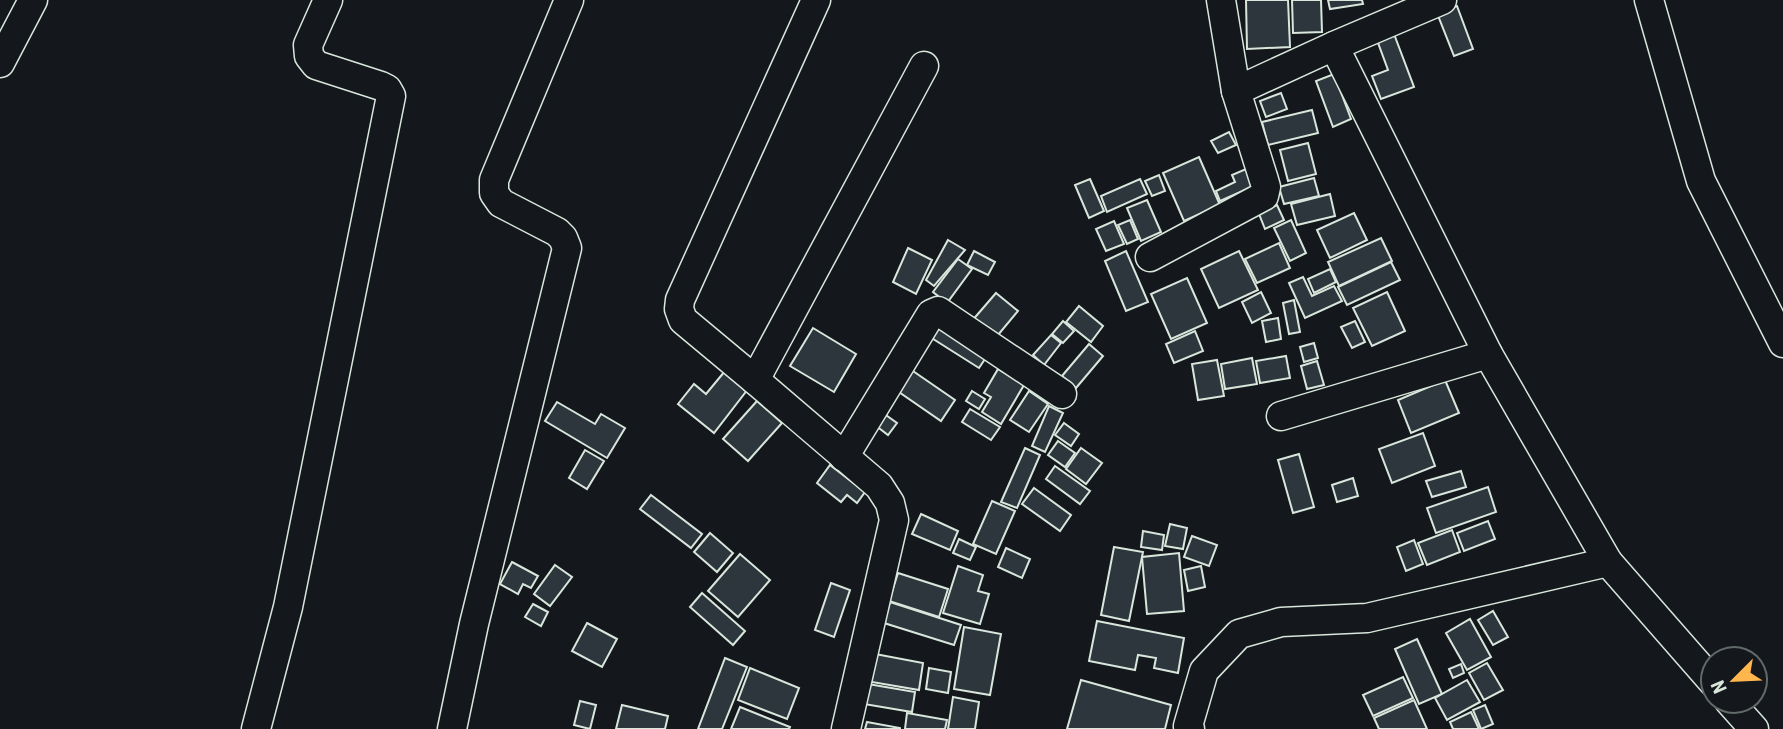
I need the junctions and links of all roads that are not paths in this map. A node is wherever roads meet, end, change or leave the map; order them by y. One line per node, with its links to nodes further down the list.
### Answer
1 (33, 0): 9 (street)
2 (328, 0): 22 (street)
3 (569, 0): 23 (street)
4 (816, 0): 15 (street)
5 (1221, 0): 11 (street)
6 (1442, 0): 8 (street)
7 (1649, 0): 13 (street)
8 (1334, 46): 11 (street); 14 (street)
9 (0, 63)
10 (924, 66): 15 (street)
11 (1236, 91): 12 (street)
12 (1150, 257)
13 (1783, 343)
14 (1488, 354): 17 (street); 19 (street)
15 (755, 380): 18 (street)
16 (1062, 394): 18 (street)
17 (1281, 416)
18 (844, 457): 24 (street)
19 (1608, 562): 20 (street); 25 (street)
20 (1699, 666)
21 (1742, 715): 26 (street)
22 (256, 729)
23 (452, 729)
24 (846, 729)
25 (1190, 729)
26 (1754, 729)

